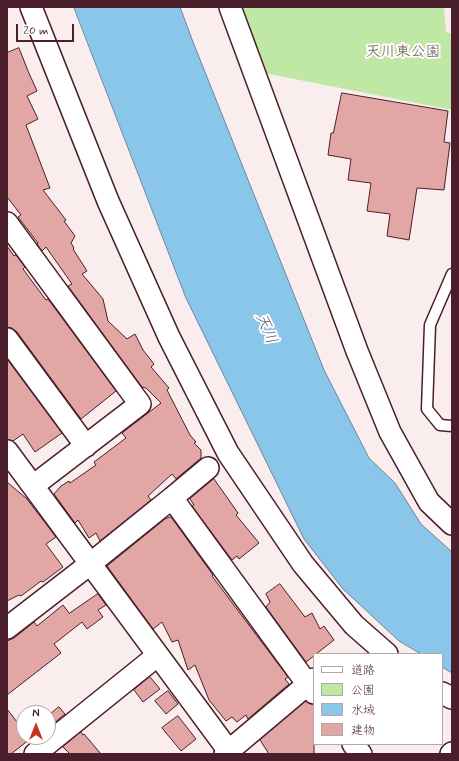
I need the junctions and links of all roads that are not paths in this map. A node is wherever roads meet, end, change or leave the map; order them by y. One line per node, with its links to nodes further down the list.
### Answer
1 (32, 7): 15 (street)
2 (230, 7): 12 (street)
3 (7, 223): 7 (street)
4 (452, 274): 6 (lane)
5 (7, 339): 7 (street)
6 (452, 426)
7 (86, 446): 10 (street)
8 (7, 451): 10 (street)
9 (208, 468): 11 (street)
10 (33, 486): 13 (street)
11 (172, 498): 13 (street); 17 (street)
12 (452, 524)
13 (90, 564): 14 (street); 16 (street)
14 (7, 628)
15 (387, 653)
16 (158, 655): 21 (street); 22 (street)
17 (312, 686): 21 (street)
18 (443, 694): 19 (street)
19 (452, 698)
20 (354, 745): 23 (street)
21 (229, 753)
22 (35, 754)
23 (361, 754)

